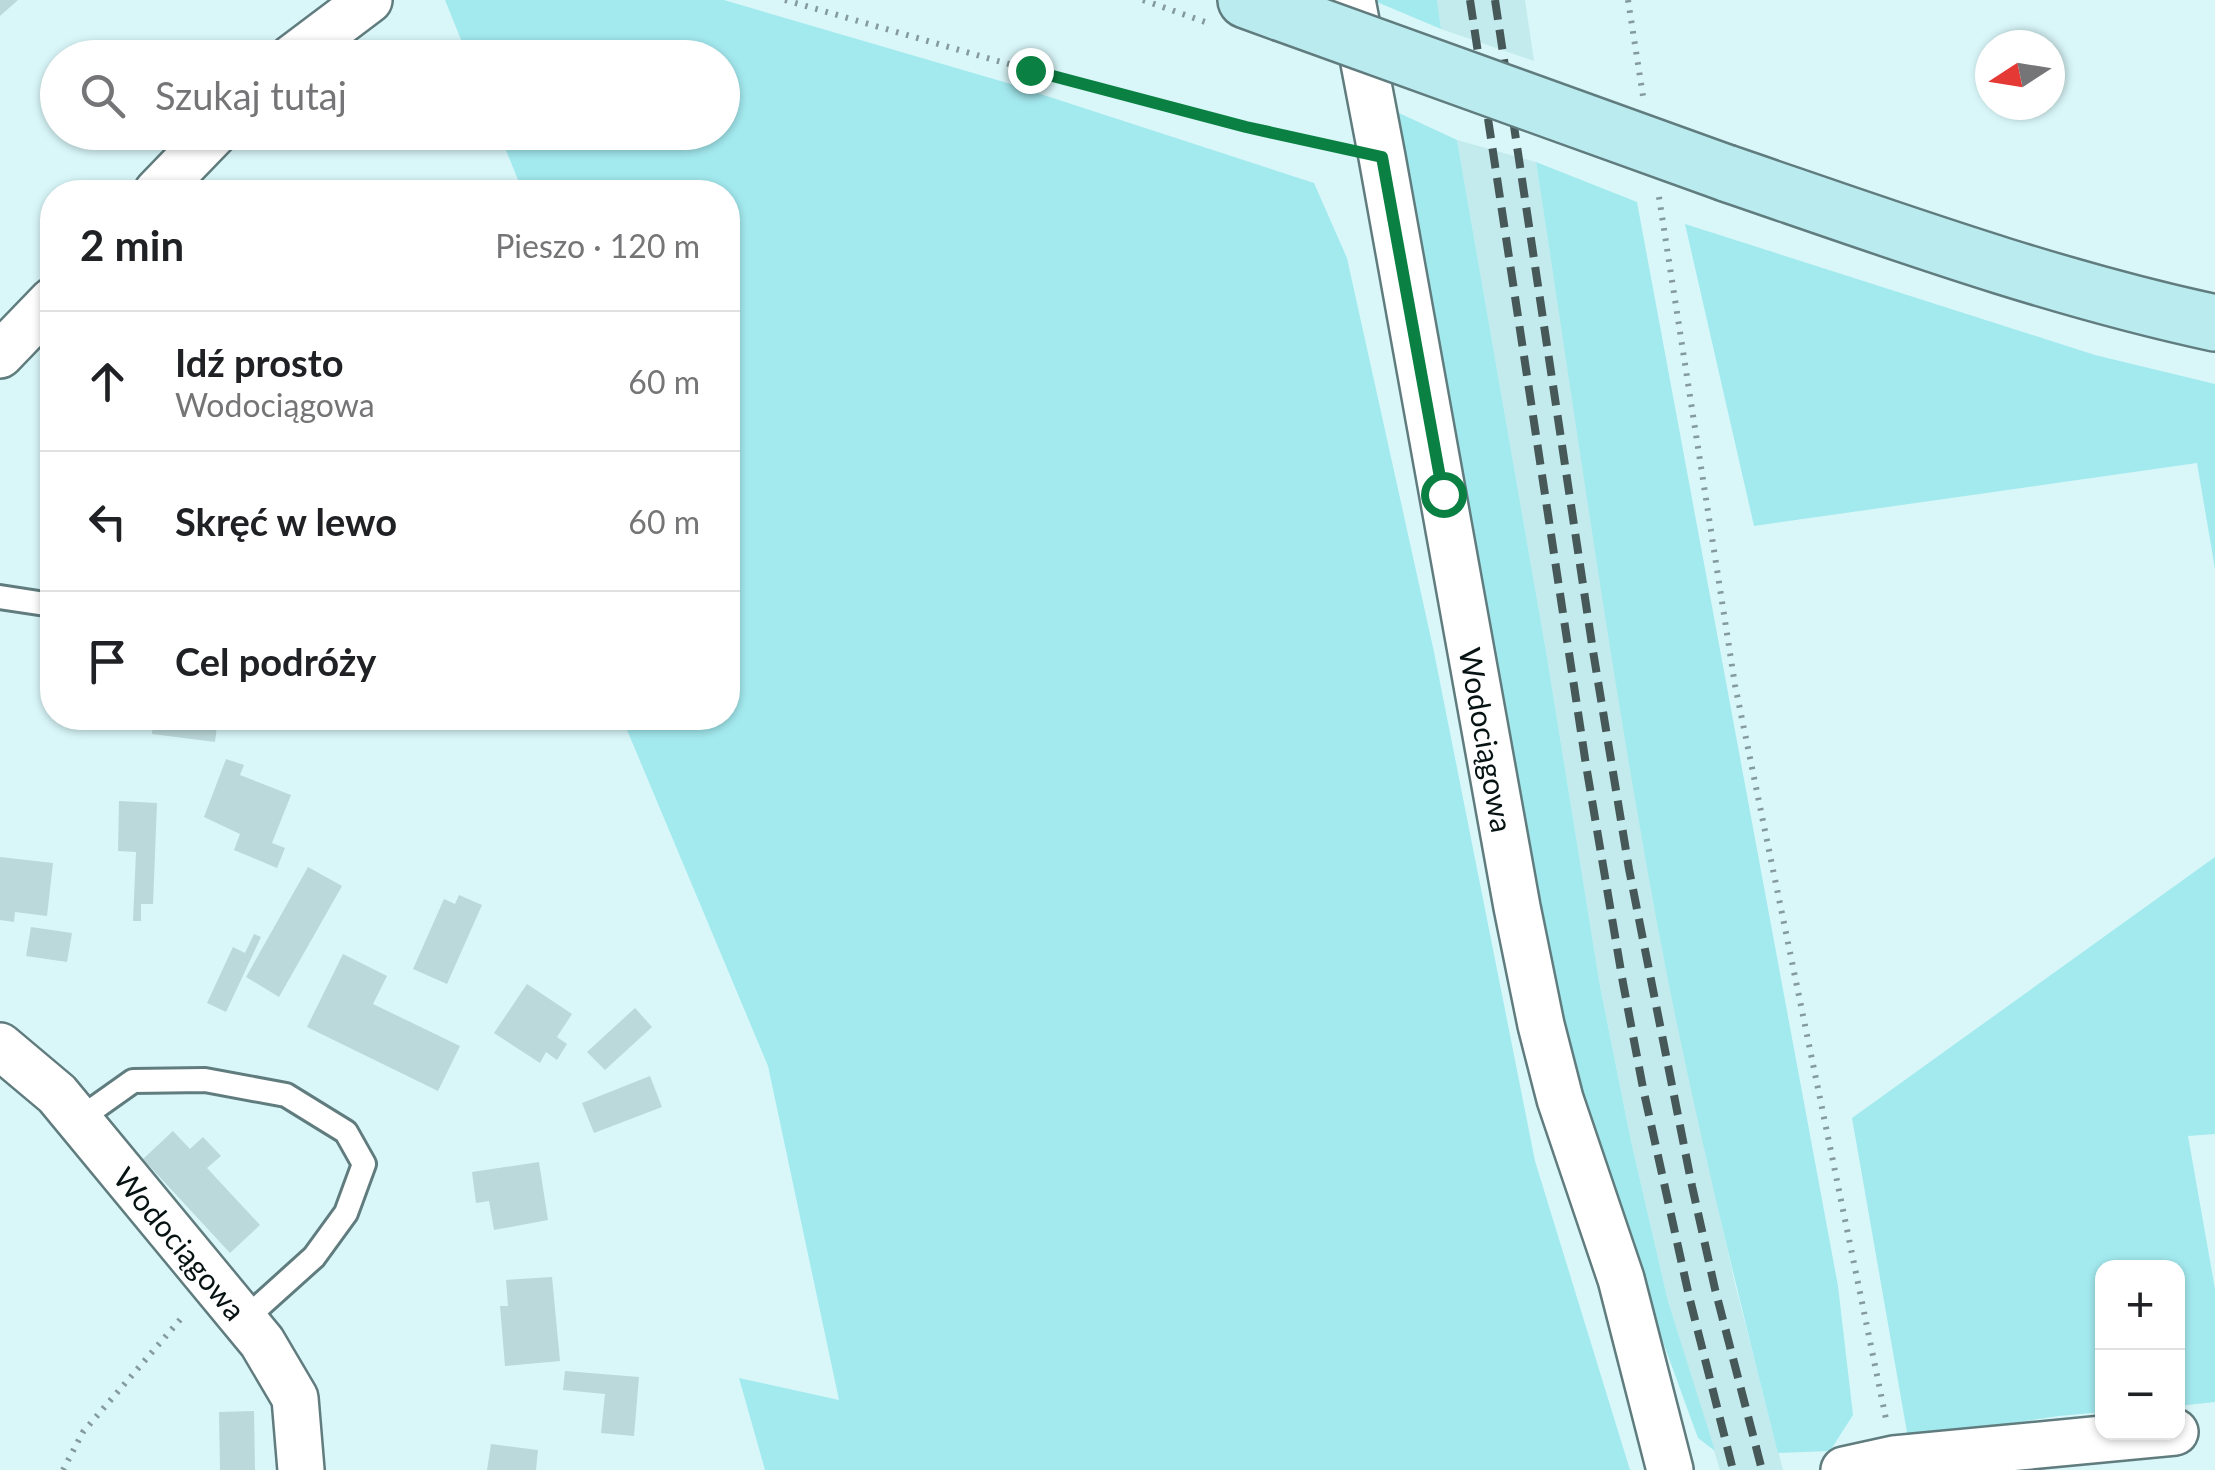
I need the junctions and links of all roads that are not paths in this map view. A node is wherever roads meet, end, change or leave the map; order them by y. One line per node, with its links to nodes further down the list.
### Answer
1 (368, 0): 4 (street)
2 (1352, 0): 19 (street, Wodociągowa)
3 (1264, 6): 8 (main road, bridge)
4 (316, 40)
5 (198, 150): 6 (street)
6 (169, 180)
7 (40, 313): 9 (street)
8 (2215, 323)
9 (0, 355)
10 (0, 597): 11 (lane)
11 (40, 603)
12 (0, 1046): 13 (street, Wodociągowa)
13 (78, 1120): 14 (street, Wodociągowa); 14 (lane)
14 (244, 1320): 18 (street, Wodociągowa)
15 (2215, 1430): 16 (street)
16 (2185, 1432)
17 (2095, 1440): 20 (street)
18 (301, 1470)
19 (1670, 1470)
20 (1844, 1470)

